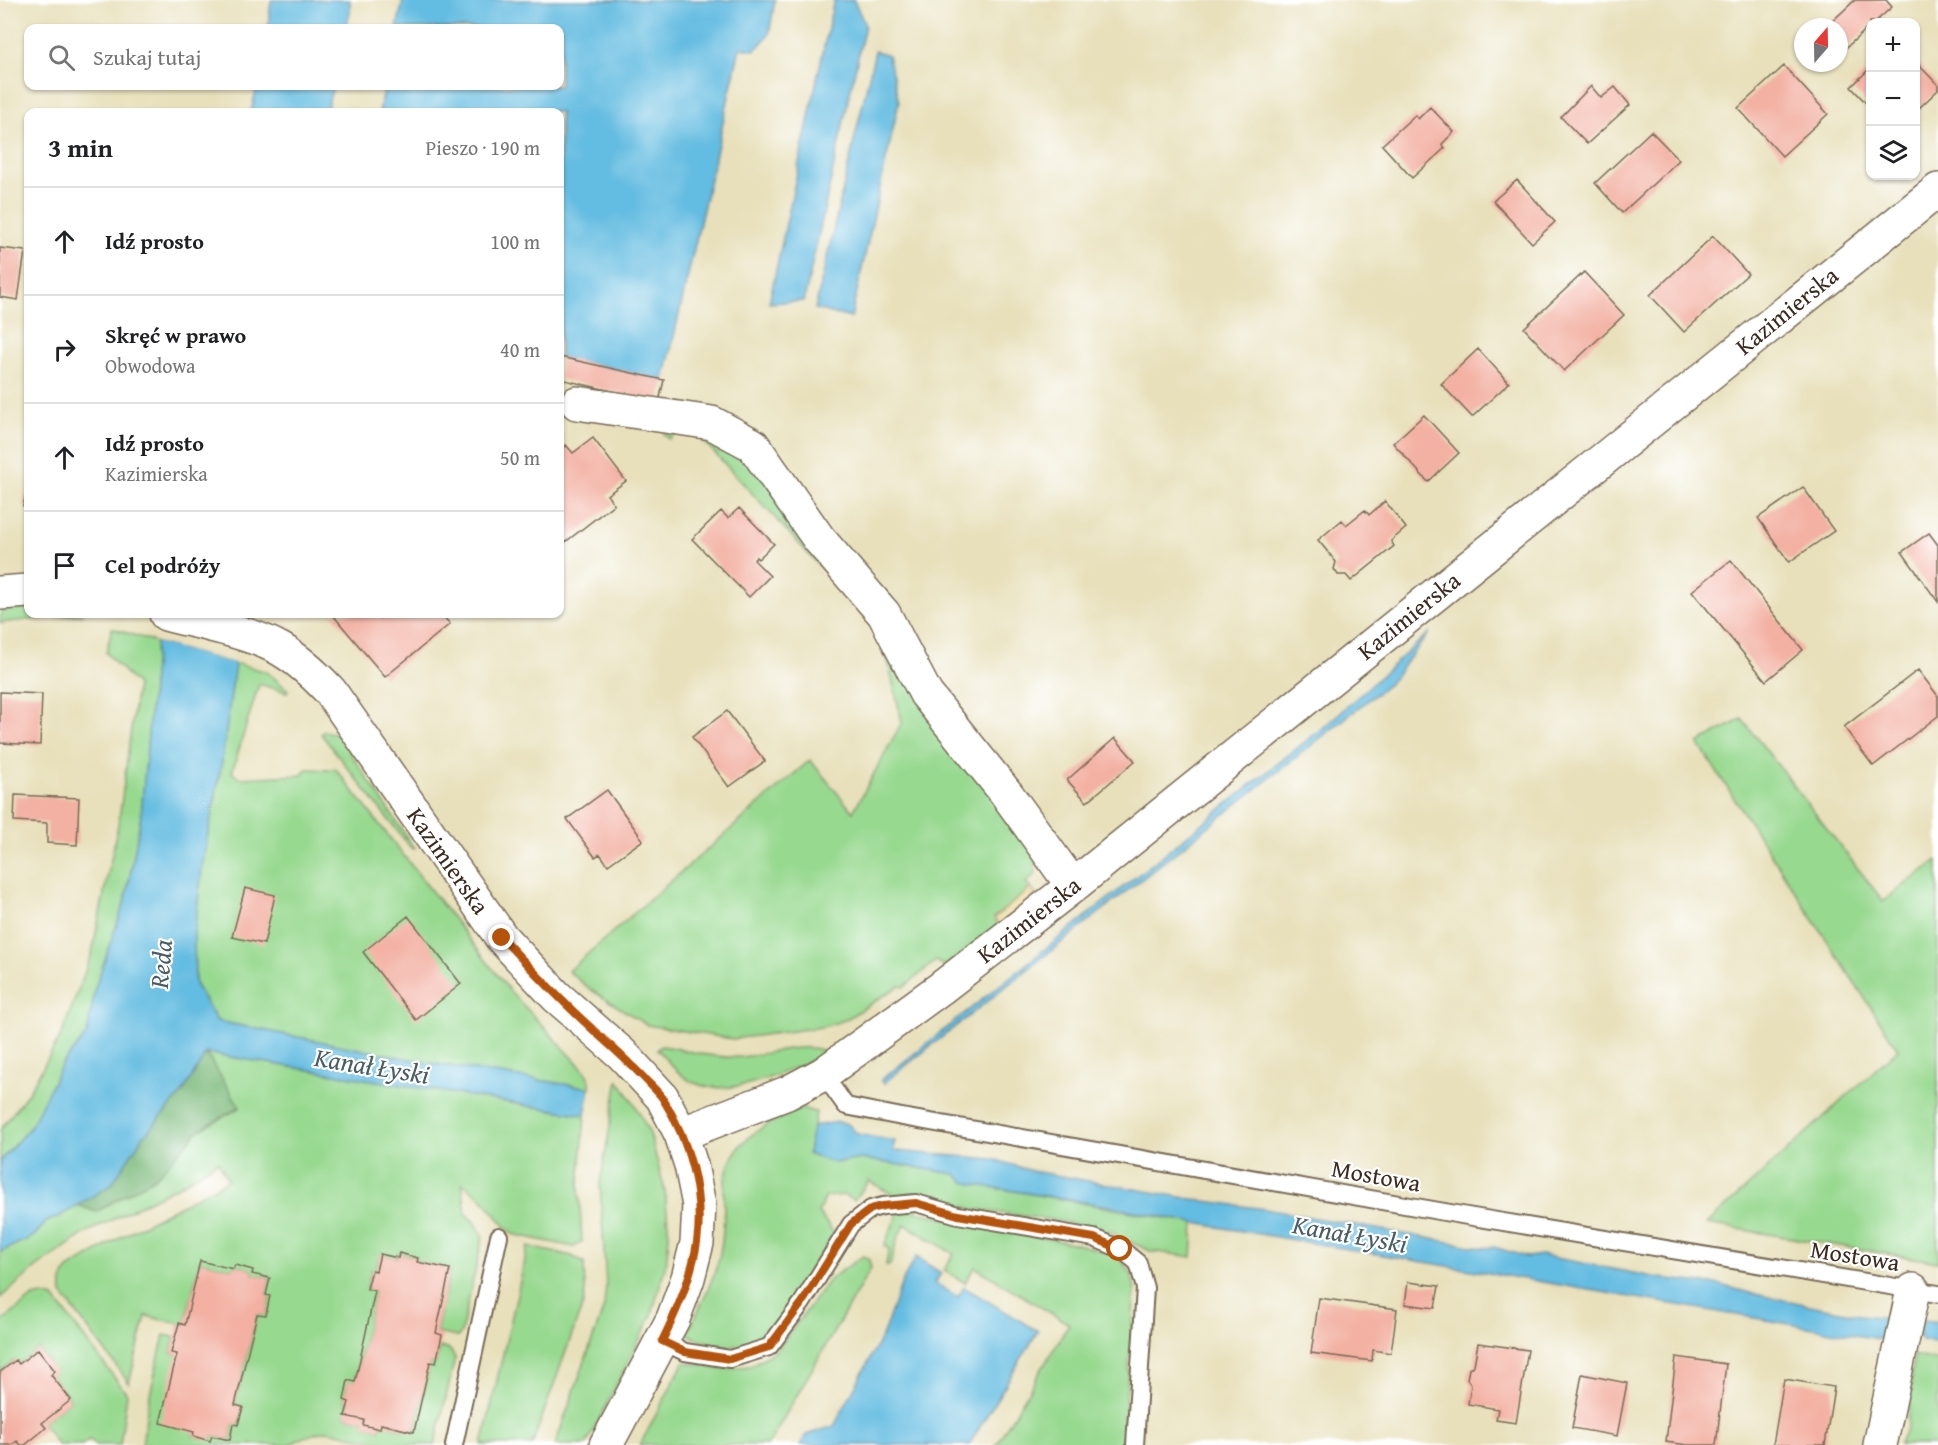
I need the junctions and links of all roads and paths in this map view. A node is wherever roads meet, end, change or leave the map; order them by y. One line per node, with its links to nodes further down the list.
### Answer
1 (1938, 190): 6 (street, Kazimierska)
2 (578, 403): 6 (street)
3 (24, 591): 4 (street)
4 (0, 593)
5 (181, 618): 8 (street, Kazimierska)
6 (1073, 886): 7 (street, Kazimierska)
7 (823, 1074): 8 (street, Kazimierska); 10 (lane, Mostowa)
8 (681, 1134): 11 (street)
9 (499, 1236): 12 (lane)
10 (1925, 1292): 15 (street)
11 (662, 1341): 13 (street); 14 (lane)
12 (454, 1445)
13 (606, 1445)
14 (1135, 1445)
15 (1880, 1445)

